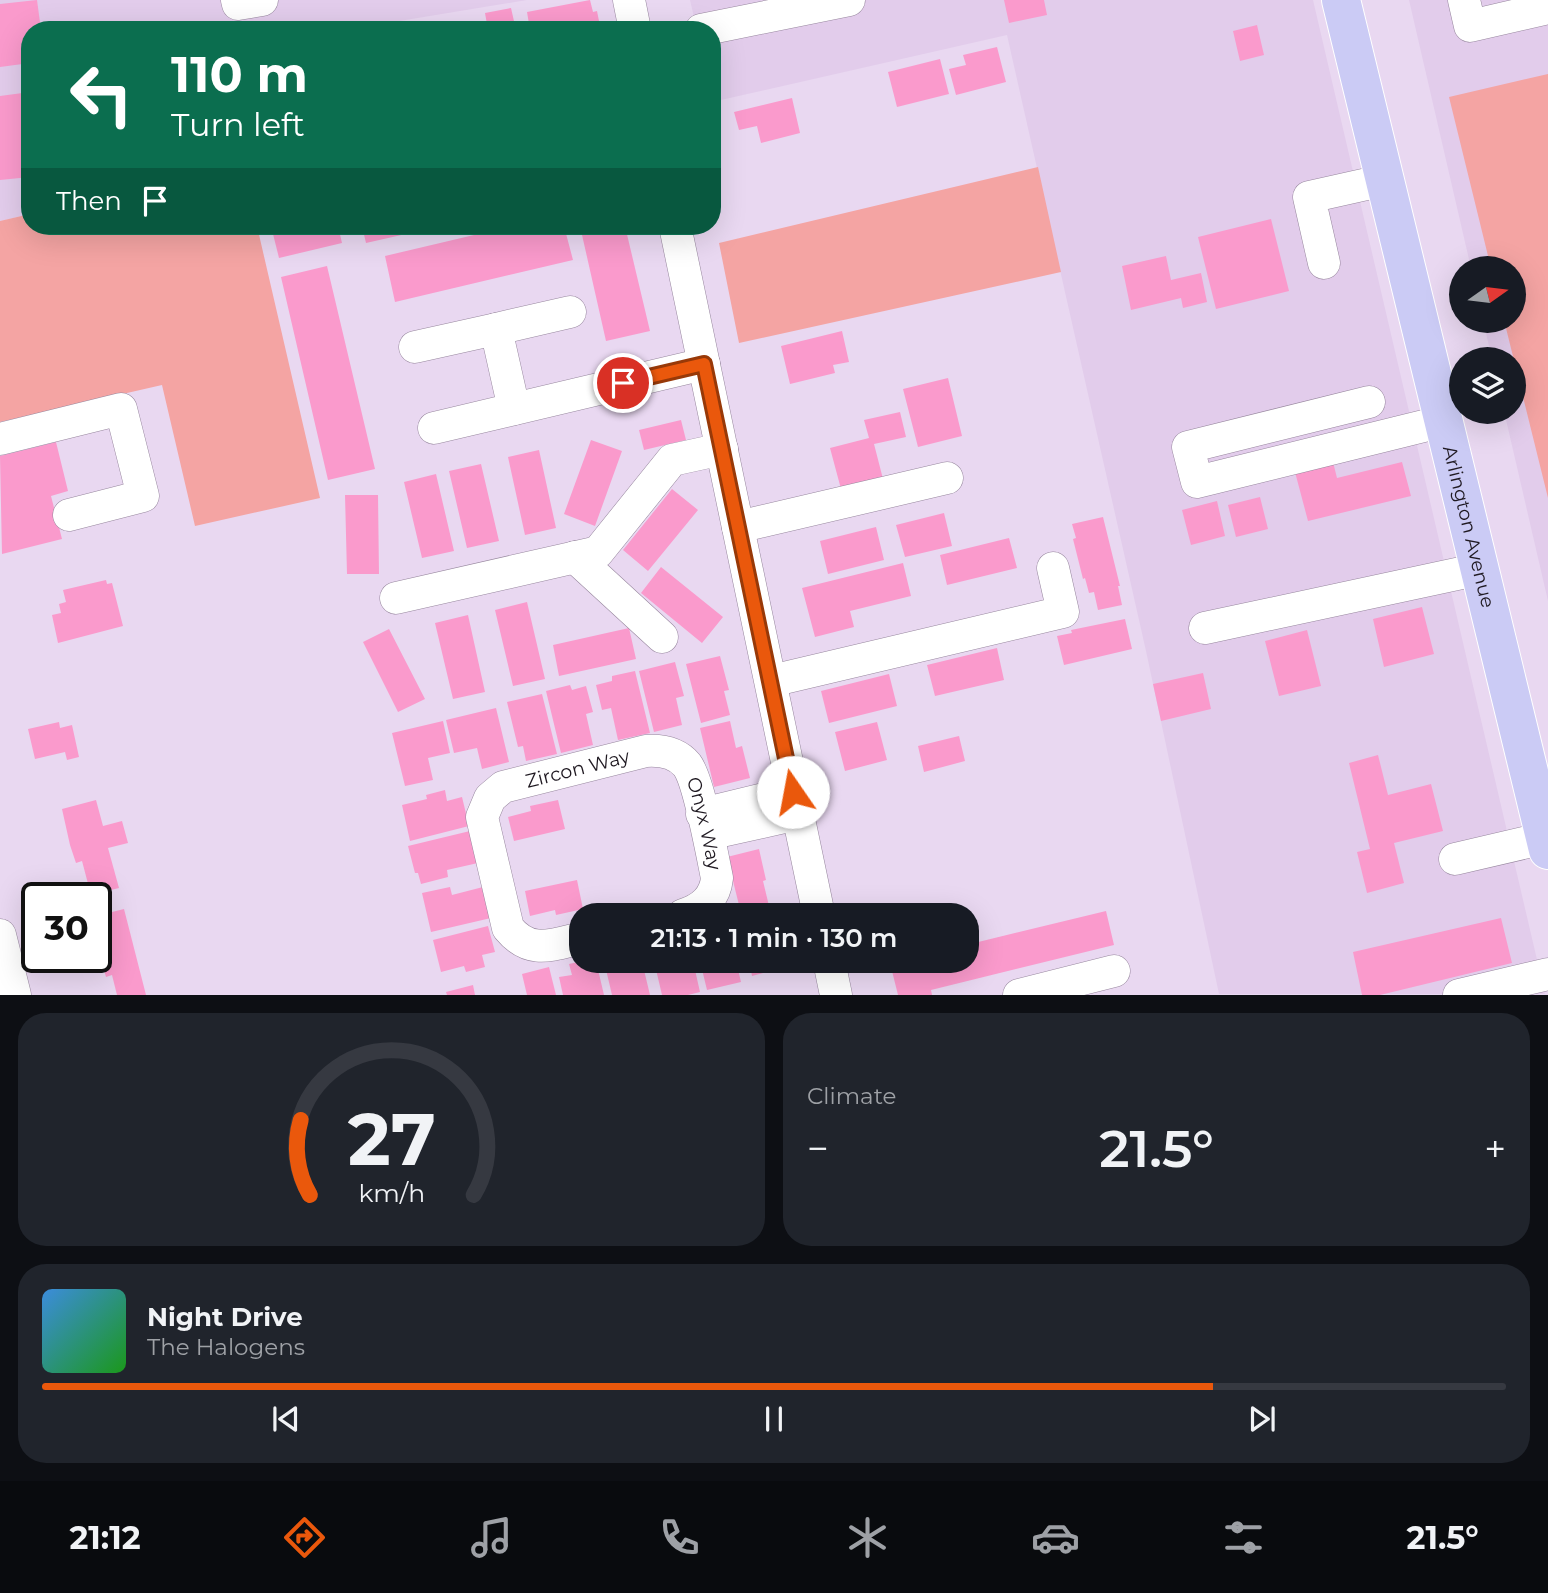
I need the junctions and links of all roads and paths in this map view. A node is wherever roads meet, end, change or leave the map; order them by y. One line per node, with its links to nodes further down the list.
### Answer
1 (237, 0): 2 (street)
2 (262, 0)
3 (629, 0): 8 (street)
4 (849, 0): 9 (street)
5 (1341, 0): 10 (main road, Arlington Avenue)
6 (1464, 0): 7 (street)
7 (1548, 8)
8 (633, 21)
9 (721, 26)
10 (1385, 180): 12 (street); 19 (main road, Arlington Avenue)
11 (678, 235): 16 (street)
12 (1324, 263)
13 (570, 312): 14 (street)
14 (496, 329): 15 (street); 18 (street)
15 (415, 346)
16 (704, 364): 18 (street); 22 (street)
17 (1368, 402): 19 (street)
18 (514, 409): 20 (street)
19 (1444, 421): 28 (main road, Arlington Avenue)
20 (434, 428)
21 (0, 439): 24 (street)
22 (722, 449): 25 (street); 26 (street)
23 (947, 478): 25 (street)
24 (69, 515)
25 (738, 527): 32 (street)
26 (575, 557): 29 (street); 31 (street)
27 (1053, 568): 32 (street)
28 (1480, 569): 30 (street); 36 (main road, Arlington Avenue)
29 (396, 598)
30 (1205, 628)
31 (662, 637)
32 (771, 681): 34 (street)
33 (676, 756): 35 (street, Onyx Way); 41 (street, Zircon Way)
34 (796, 803): 35 (street); 39 (street)
35 (705, 824): 38 (street, Onyx Way)
36 (1547, 844): 37 (street)
37 (1455, 859)
38 (705, 903)
39 (817, 903)
40 (0, 935): 44 (street)
41 (569, 941)
42 (1114, 971): 45 (street)
43 (1548, 974): 46 (street)
44 (15, 995)
45 (1019, 995)
46 (1459, 995)

